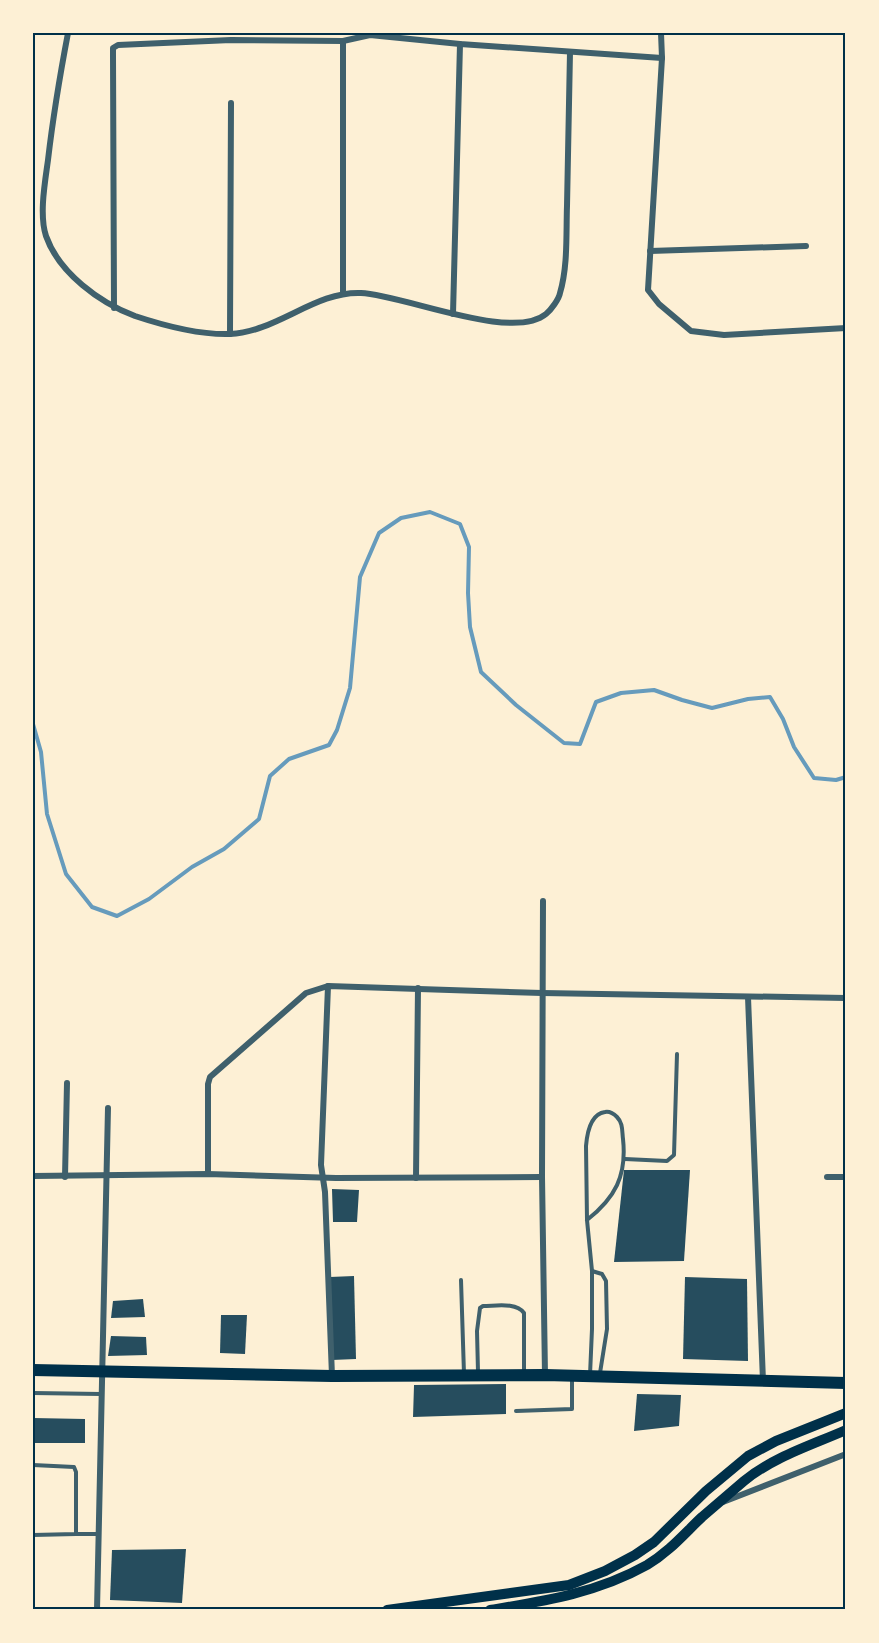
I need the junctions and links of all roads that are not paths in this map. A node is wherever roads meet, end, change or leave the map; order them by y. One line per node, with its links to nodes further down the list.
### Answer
1 (68, 33): 11 (street)
2 (661, 33): 6 (street)
3 (343, 41): 4 (street); 10 (street); 11 (street)
4 (460, 44): 5 (street); 12 (street)
5 (570, 52): 6 (street); 12 (street)
6 (662, 58): 9 (street)
7 (231, 103): 14 (street)
8 (806, 246): 9 (street)
9 (650, 251): 13 (street)
10 (343, 292): 12 (street); 14 (street)
11 (114, 308): 14 (street)
12 (453, 314)
13 (846, 328)
14 (230, 334)
15 (543, 901): 18 (street)
16 (328, 986): 17 (street); 25 (street); 32 (street)
17 (418, 988): 18 (street); 33 (street)
18 (542, 993): 19 (street); 29 (street)
19 (748, 997): 20 (street); 46 (street)
20 (846, 998)
21 (677, 1054): 24 (lane)
22 (68, 1083): 28 (street)
23 (108, 1108): 27 (street)
24 (625, 1159): 34 (lane); 34 (lane)
25 (208, 1174): 27 (street); 32 (street)
26 (33, 1176): 28 (street)
27 (106, 1176): 28 (street); 38 (street)
28 (65, 1177)
29 (542, 1177): 33 (street); 42 (street)
30 (827, 1177): 31 (street)
31 (846, 1177)
32 (322, 1178): 33 (street); 43 (street)
33 (416, 1178)
34 (587, 1220): 35 (lane)
35 (592, 1271): 45 (lane); 45 (lane)
36 (461, 1280): 39 (lane)
37 (33, 1370): 38 (highway)
38 (103, 1370): 43 (highway); 49 (street)
39 (464, 1375): 40 (highway); 43 (highway)
40 (478, 1375): 41 (highway); 41 (lane)
41 (524, 1375): 42 (highway)
42 (545, 1375): 44 (highway)
43 (332, 1376)
44 (572, 1376): 45 (highway); 50 (lane)
45 (594, 1377): 46 (highway)
46 (763, 1381): 47 (highway)
47 (846, 1382)
48 (33, 1393): 49 (lane)
49 (102, 1394): 58 (street)
50 (516, 1411)
51 (846, 1413): 55 (main road)
52 (846, 1430): 56 (main road)
53 (846, 1454): 56 (street)
54 (33, 1465): 57 (lane)
55 (706, 1491): 56 (main road); 61 (main road)
56 (718, 1503): 62 (main road)
57 (76, 1534): 58 (lane); 59 (lane)
58 (99, 1534): 60 (street)
59 (33, 1535)
60 (97, 1610)
61 (387, 1610)
62 (489, 1610)

